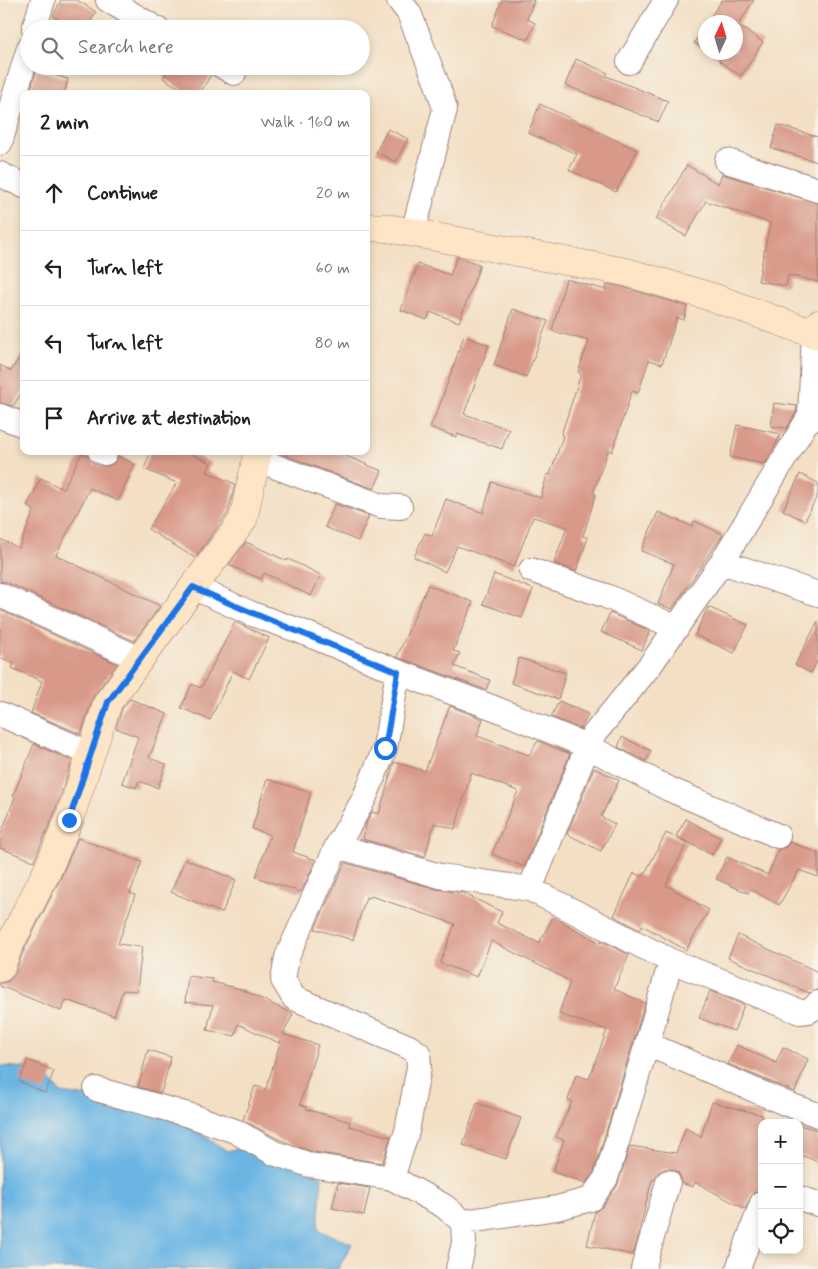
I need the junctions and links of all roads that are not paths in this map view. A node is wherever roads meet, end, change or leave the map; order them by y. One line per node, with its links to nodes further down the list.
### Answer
1 (42, 0): 5 (street)
2 (108, 0): 6 (street)
3 (399, 0): 15 (street)
4 (666, 0): 7 (street)
5 (36, 20)
6 (142, 20)
7 (629, 62)
8 (21, 75): 9 (street)
9 (0, 143)
10 (727, 160): 13 (street)
11 (0, 174): 12 (street)
12 (20, 184)
13 (818, 190)
14 (370, 227): 15 (street)
15 (413, 233): 16 (street)
16 (816, 329): 18 (street)
17 (0, 416): 19 (street)
18 (814, 417): 22 (street)
19 (20, 424)
20 (258, 456): 21 (street); 24 (street)
21 (400, 507)
22 (722, 562): 25 (street); 27 (street)
23 (531, 570): 27 (street)
24 (193, 587): 28 (street); 29 (street)
25 (818, 594)
26 (0, 595): 28 (street)
27 (677, 628): 31 (street)
28 (140, 659): 32 (street)
29 (398, 672): 31 (street); 34 (street)
30 (0, 714): 32 (street)
31 (588, 746): 33 (street); 35 (street)
32 (91, 754): 37 (street)
33 (778, 836)
34 (337, 846): 35 (street); 43 (street)
35 (530, 889): 36 (street)
36 (671, 961): 38 (street); 39 (street)
37 (0, 968)
38 (818, 1004)
39 (647, 1044): 41 (street); 48 (street)
40 (96, 1089): 43 (street)
41 (785, 1113): 42 (street)
42 (818, 1115)
43 (392, 1178): 48 (street)
44 (668, 1182): 50 (street)
45 (803, 1199): 46 (street)
46 (818, 1204)
47 (760, 1209): 51 (street)
48 (463, 1222): 49 (street)
49 (458, 1269)
50 (643, 1269)
51 (738, 1269)

